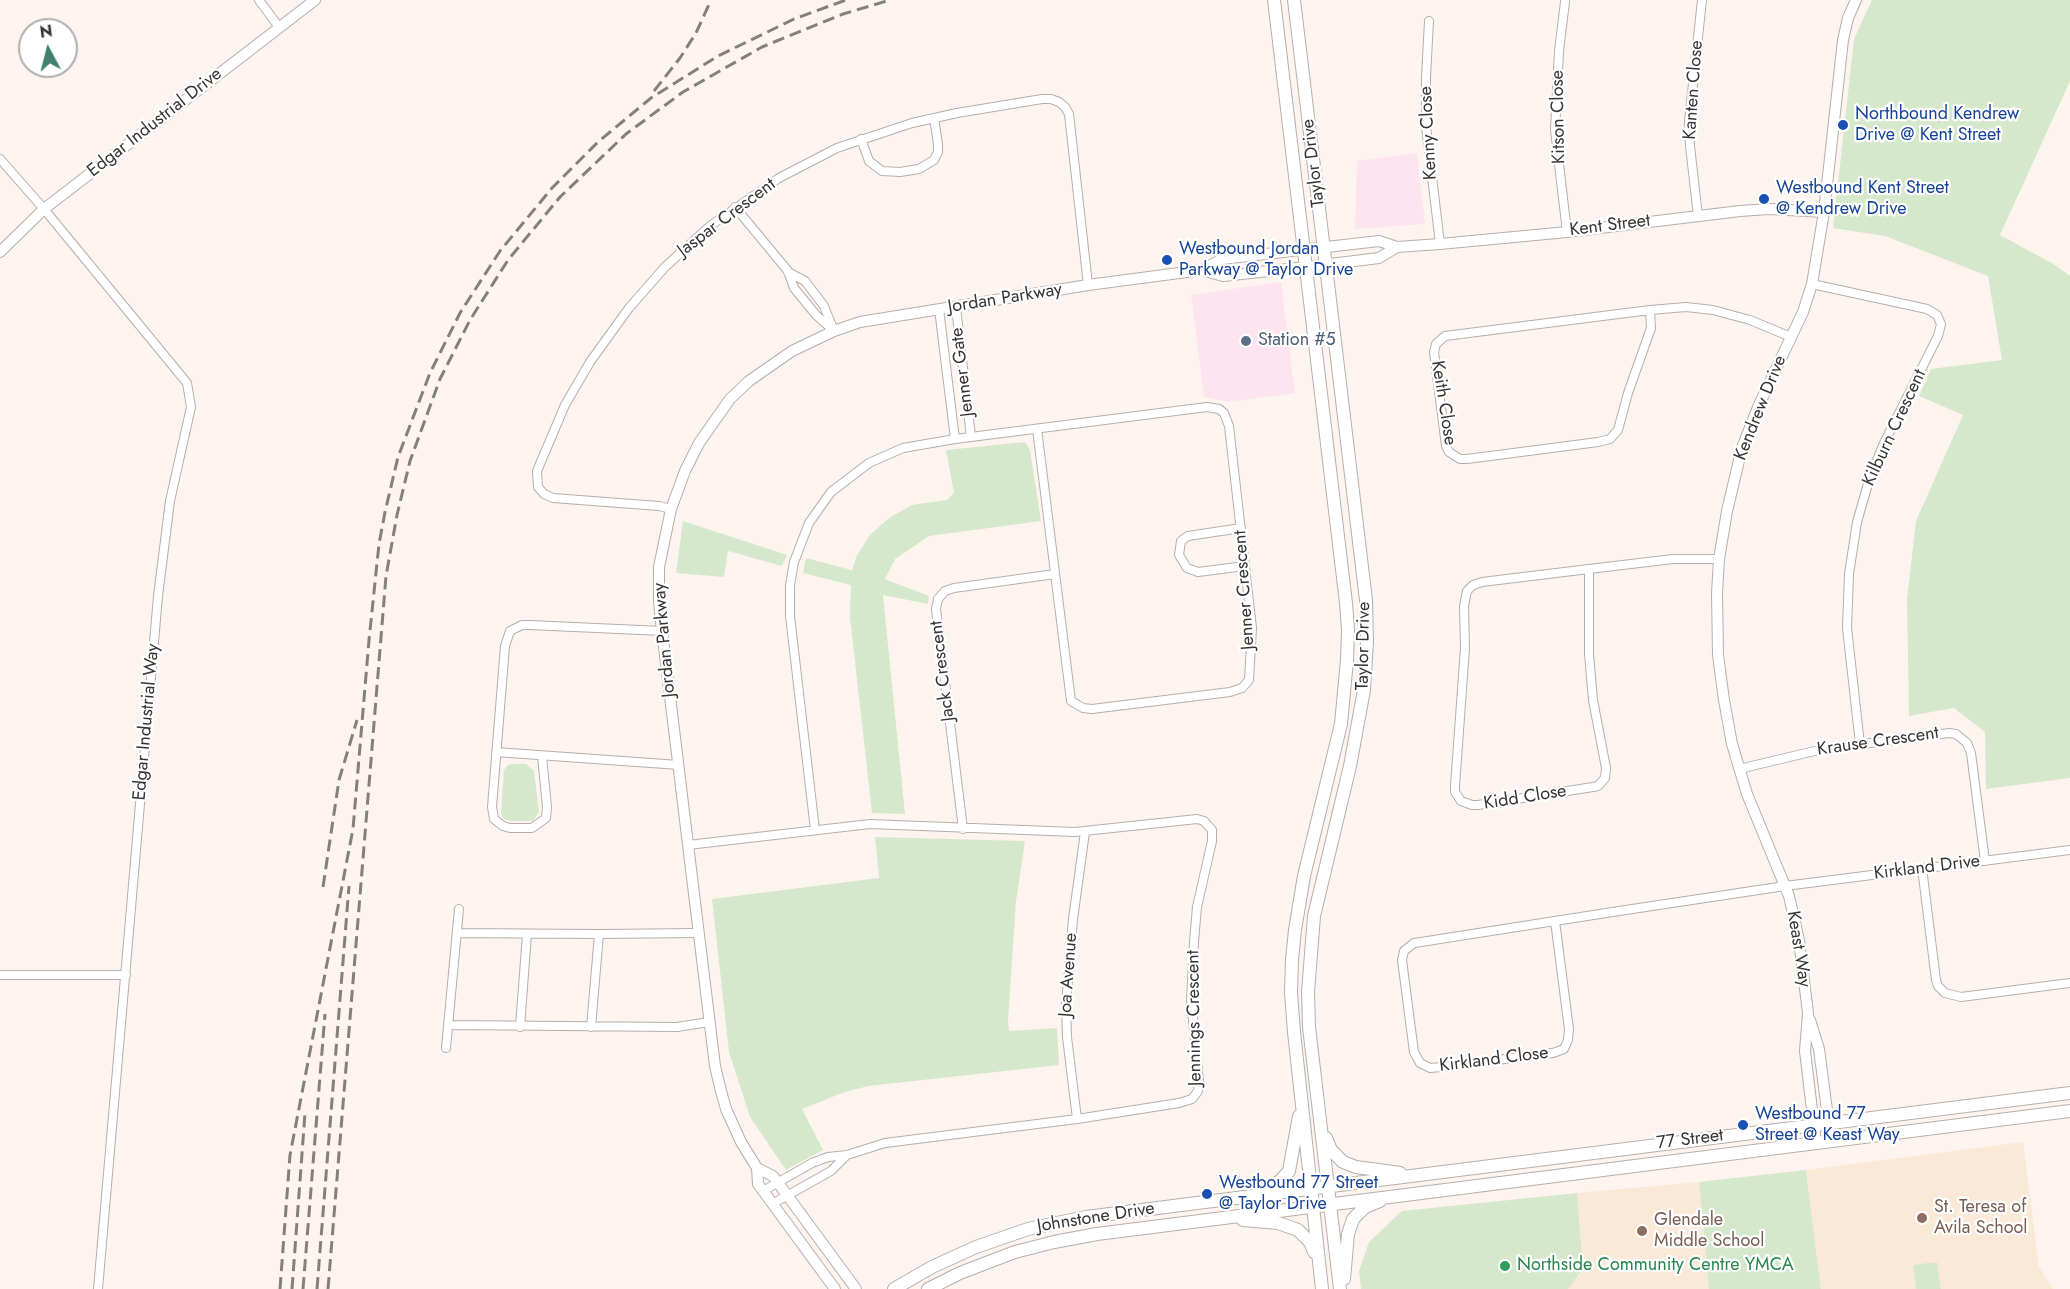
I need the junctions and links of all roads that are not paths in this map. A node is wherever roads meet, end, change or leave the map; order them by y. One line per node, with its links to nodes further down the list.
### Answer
1 (259, 0): 9 (street)
2 (315, 0): 9 (street, Edgar Industrial Drive)
3 (1274, 0): 21 (main road, Taylor Drive)
4 (1294, 0): 19 (main road, Taylor Drive)
5 (1702, 0): 16 (street, Kanten Close)
6 (1856, 0): 15 (street, Kendrew Drive)
7 (1564, 2): 17 (street, Kitson Close)
8 (1429, 21): 18 (street, Kenny Close)
9 (279, 27): 14 (street, Edgar Industrial Drive)
10 (934, 118): 11 (street, Jaspar Crescent); 11 (street); 27 (street, Jaspar Crescent)
11 (861, 139): 13 (street, Jaspar Crescent)
12 (0, 159): 14 (street, Edgar Industrial Way)
13 (735, 207): 31 (street); 36 (street, Jaspar Crescent)
14 (44, 209): 22 (street, Edgar Industrial Drive); 63 (street, Edgar Industrial Way)
15 (1824, 212): 16 (street, Kent Street); 26 (street, Kendrew Drive)
16 (1698, 216): 17 (street, Kent Street)
17 (1567, 232): 18 (street, Kent Street)
18 (1440, 244): 20 (street, Kent Street)
19 (1324, 247): 20 (street, Kent Street); 21 (street, Kent Street); 23 (main road, Taylor Drive)
20 (1397, 248): 23 (street, Kent Street)
21 (1304, 249): 24 (main road, Taylor Drive); 25 (street, Jordan Parkway)
22 (0, 252)
23 (1326, 264): 24 (street, Kent Street); 76 (main road, Taylor Drive)
24 (1306, 267): 25 (street, Jordan Parkway); 72 (main road, Taylor Drive)
25 (1202, 270): 27 (street, Jordan Parkway)
26 (1812, 284): 32 (street, Kendrew Drive); 43 (street, Kilburn Crescent)
27 (1088, 285): 28 (street, Jordan Parkway)
28 (956, 307): 29 (street, Jordan Parkway); 34 (street, Jenner Gate)
29 (939, 309): 31 (street, Jordan Parkway); 35 (street, Jenner Gate)
30 (1650, 310): 30 (street, Keith Close); 32 (street, Keith Close)
31 (834, 331): 36 (street, Jordan Parkway)
32 (1791, 337): 38 (street, Kendrew Drive)
33 (1036, 429): 34 (street, Jenner Crescent); 37 (street, Jenner Crescent); 41 (street, Jenner Crescent)
34 (971, 437): 35 (street, Jenner Crescent)
35 (955, 439): 49 (street, Jenner Crescent)
36 (670, 509): 42 (street, Jordan Parkway)
37 (1241, 528): 39 (street, Jenner Crescent); 39 (street)
38 (1719, 560): 40 (street, Kidd Close); 47 (street, Kendrew Drive)
39 (1245, 566): 41 (street, Jenner Crescent)
40 (1589, 569): 40 (street, Kidd Close)
41 (1055, 574): 48 (street, Jack Crescent)
42 (662, 632): 44 (street); 46 (street, Jordan Parkway)
43 (1860, 744): 47 (street, Krause Crescent); 53 (street, Krause Crescent)
44 (496, 752): 45 (street); 45 (street)
45 (542, 756): 46 (street)
46 (679, 765): 51 (street, Jordan Parkway)
47 (1739, 770): 55 (street, Kendrew Drive)
48 (963, 829): 49 (street, Jennings Crescent); 50 (street, Jennings Crescent)
49 (815, 830): 51 (street, Jennings Crescent)
50 (1085, 832): 74 (street, Joa Avenue); 74 (street, Jennings Crescent)
51 (688, 845): 59 (street, Jordan Parkway)
52 (2070, 850): 53 (street, Kirkland Drive)
53 (1985, 861): 54 (street, Kirkland Drive)
54 (1922, 868): 55 (street, Kirkland Drive); 64 (street)
55 (1785, 886): 57 (street, Kirkland Close); 65 (street, Keast Way)
56 (459, 909): 58 (street)
57 (1555, 921): 57 (street, Kirkland Close)
58 (457, 933): 60 (street); 67 (street)
59 (699, 933): 61 (street); 66 (street, Jordan Parkway)
60 (527, 934): 61 (street); 68 (street)
61 (599, 934): 69 (street)
62 (0, 975): 63 (street)
63 (126, 975): 95 (street, Edgar Industrial Way)
64 (2070, 983)
65 (1808, 1014): 75 (street, Keast Way); 77 (street, Keast Way)
66 (709, 1022): 69 (street); 81 (street, Jordan Parkway)
67 (449, 1025): 68 (street); 70 (street)
68 (520, 1027): 69 (street)
69 (591, 1027)
70 (446, 1048)
71 (2070, 1093): 75 (main road, 77 Street)
72 (1302, 1101): 85 (main road, Taylor Drive); 89 (main road)
73 (2070, 1111): 78 (main road, 77 Street)
74 (1077, 1119): 80 (street, Jennings Crescent)
75 (1829, 1122): 77 (main road, 77 Street); 78 (street, Keast Way)
76 (1320, 1124): 82 (main road); 84 (main road, Taylor Drive)
77 (1814, 1124): 79 (street, Keast Way); 82 (main road, 77 Street)
78 (1831, 1141): 79 (main road, 77 Street)
79 (1816, 1143): 87 (main road, 77 Street)
80 (847, 1155): 83 (street, Jennings Crescent); 88 (street, Jennings Crescent)
81 (757, 1168): 83 (street, Jordan Parkway); 86 (street, Jordan Parkway)
82 (1425, 1175): 84 (main road, 77 Street)
83 (777, 1182): 86 (street, Jennings Crescent); 88 (street, Jordan Parkway)
84 (1328, 1186): 85 (main road, 77 Street); 90 (main road, Taylor Drive)
85 (1310, 1188): 89 (main road, Johnstone Drive); 92 (main road, Taylor Drive)
86 (763, 1191): 91 (street, Jordan Parkway)
87 (1404, 1193): 90 (main road, 77 Street); 101 (main road)
88 (786, 1194): 91 (street, Jennings Crescent); 97 (street, Jordan Parkway)
89 (1249, 1196): 98 (main road, Johnstone Drive)
90 (1330, 1203): 92 (main road, 77 Street); 101 (main road, Taylor Drive)
91 (772, 1204): 96 (street, Jordan Parkway)
92 (1312, 1205): 93 (main road, Johnstone Drive); 94 (main road, Taylor Drive)
93 (1208, 1219): 94 (main road); 99 (main road, Johnstone Drive)
94 (1319, 1266): 100 (main road, Taylor Drive)
95 (98, 1289)
96 (835, 1289)
97 (856, 1289)
98 (894, 1289)
99 (928, 1289)
100 (1322, 1289)
101 (1341, 1289)

